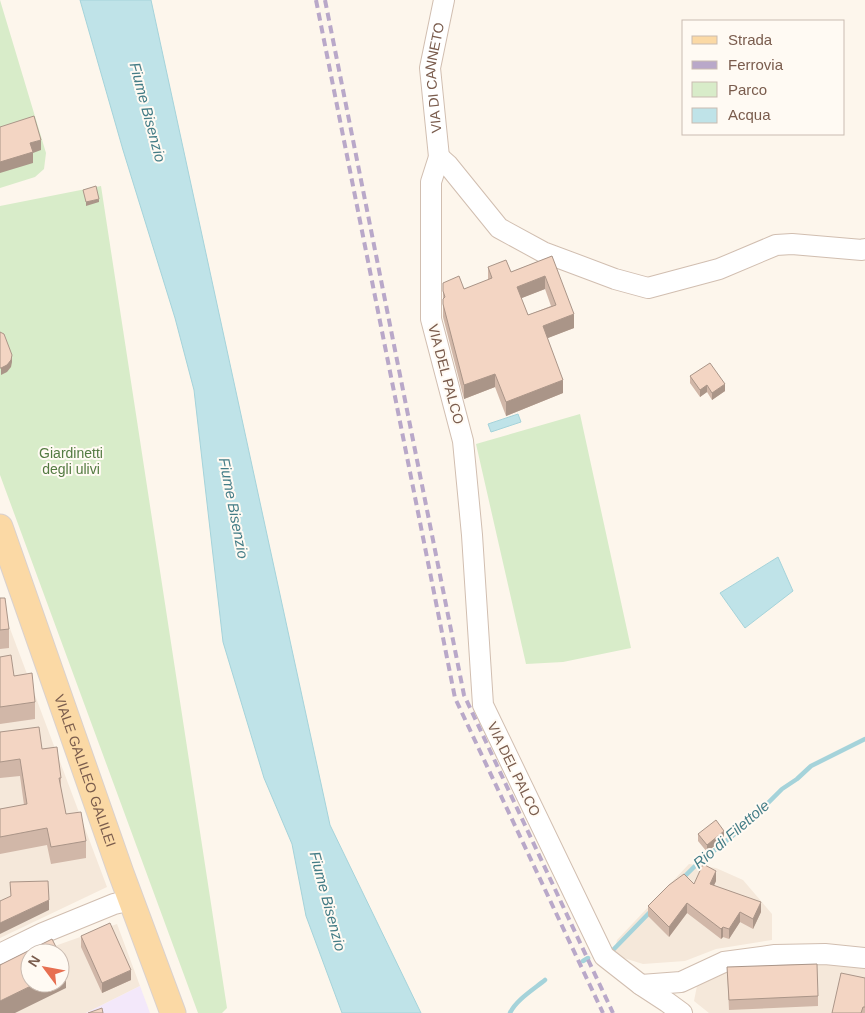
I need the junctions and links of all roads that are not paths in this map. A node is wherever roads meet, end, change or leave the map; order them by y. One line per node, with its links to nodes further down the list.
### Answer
1 (444, 0): 2 (street, VIA DI CANNETO)
2 (439, 157): 3 (street); 9 (street, VIA DEL PALCO)
3 (865, 249)
4 (0, 527): 5 (main road, VIALE GALILEO GALILEI)
5 (132, 900): 6 (street); 11 (main road, VIALE GALILEO GALILEI)
6 (0, 954)
7 (865, 958): 8 (street)
8 (681, 982): 9 (street); 10 (street)
9 (641, 985): 10 (street, VIA DEL PALCO)
10 (675, 1007)
11 (172, 1013)

